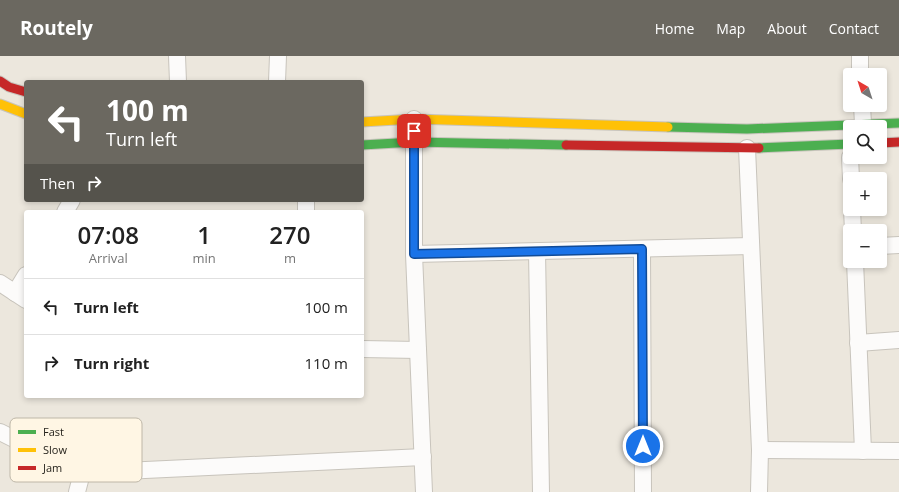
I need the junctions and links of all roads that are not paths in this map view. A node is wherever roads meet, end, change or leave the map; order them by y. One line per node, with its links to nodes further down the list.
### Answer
1 (177, 56): 5 (street)
2 (278, 56): 6 (street)
3 (860, 56): 4 (street)
4 (860, 68)
5 (178, 80)
6 (277, 80)
7 (0, 81): 8 (street)
8 (24, 91)
9 (0, 104): 10 (street)
10 (24, 113)
11 (414, 119): 12 (street); 15 (street); 16 (street)
12 (364, 122)
13 (887, 123): 14 (street)
14 (899, 123)
15 (843, 125)
16 (414, 142): 20 (street); 21 (street); 27 (street)
17 (899, 142): 18 (street)
18 (887, 143)
19 (843, 144): 21 (street)
20 (364, 145)
21 (747, 148): 23 (street)
22 (899, 245): 24 (street)
23 (751, 246): 25 (street); 38 (street)
24 (887, 246)
25 (642, 249): 26 (street); 47 (street)
26 (537, 251): 27 (street); 46 (street)
27 (414, 254): 35 (street)
28 (855, 268): 33 (street)
29 (24, 282): 31 (street)
30 (0, 283): 31 (street)
31 (20, 297)
32 (899, 340): 33 (street)
33 (858, 343): 39 (street)
34 (364, 349): 35 (street)
35 (418, 350): 41 (street)
36 (0, 432): 37 (street)
37 (10, 437)
38 (760, 450): 39 (street); 48 (street)
39 (863, 451): 40 (street)
40 (899, 451)
41 (423, 457): 42 (street); 45 (street)
42 (142, 470)
43 (80, 482): 44 (street)
44 (77, 492)
45 (424, 492)
46 (540, 492)
47 (643, 492)
48 (759, 492)

